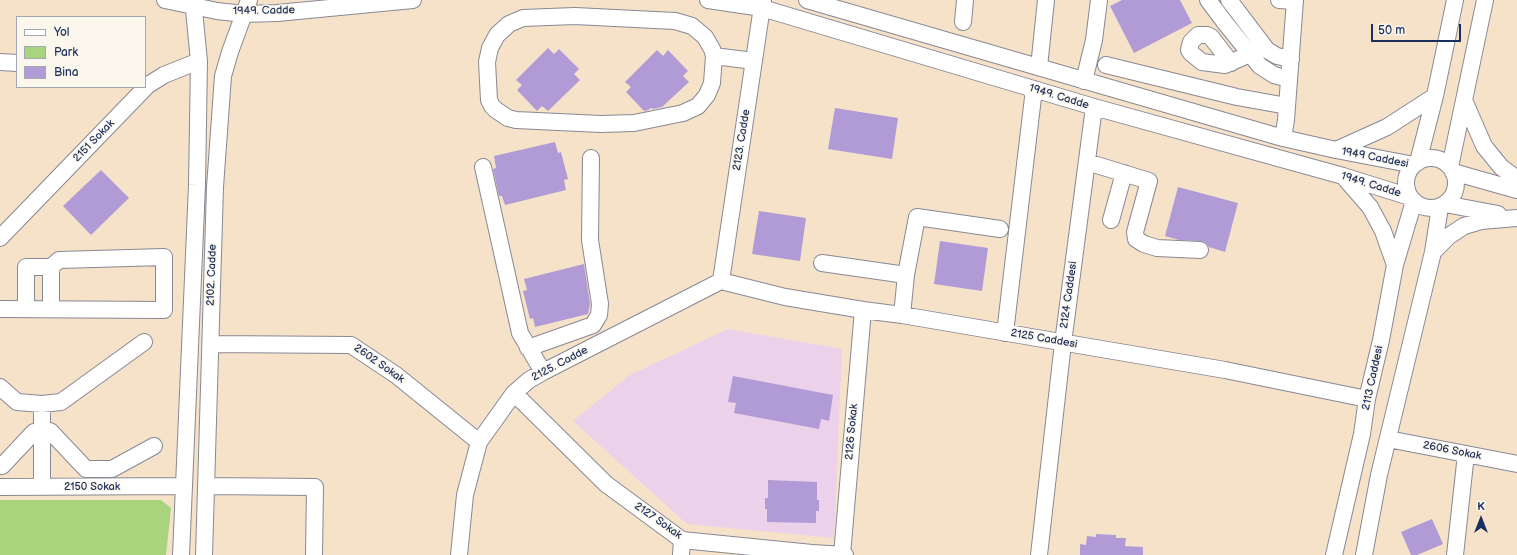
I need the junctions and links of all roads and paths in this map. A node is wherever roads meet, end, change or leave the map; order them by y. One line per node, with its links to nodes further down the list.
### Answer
1 (165, 0): 13 (street, 1949. Cadde)
2 (413, 0): 16 (street, 1949. Cadde)
3 (708, 0): 14 (street, 1949. Cadde)
4 (807, 0): 15 (street, 1949. Cadde)
5 (965, 0): 17 (street)
6 (1046, 0): 27 (street)
7 (1099, 0): 29 (street)
8 (1208, 0): 18 (street)
9 (1229, 0): 20 (street)
10 (1289, 0): 20 (street)
11 (1454, 0): 33 (street)
12 (1485, 0): 34 (street)
13 (193, 3): 16 (street, 1949. Cadde); 22 (street, 2102. Cadde)
14 (762, 4): 21 (street, 2123. Cadde); 32 (street, 1949. Cadde)
15 (838, 4): 27 (street, 1949. Cadde)
16 (247, 7): 69 (street, 2102. Cadde)
17 (963, 22)
18 (1250, 54): 25 (street); 28 (street)
19 (714, 56): 19 (street); 21 (street)
20 (1290, 59): 28 (street)
21 (754, 60): 60 (street, 2123. Cadde)
22 (199, 61): 30 (street, 2151 Sokak); 83 (street, 2102. Cadde)
23 (0, 62): 24 (street)
24 (16, 63)
25 (1230, 63)
26 (1106, 65): 35 (street)
27 (1039, 68): 29 (street, 1949. Cadde)
28 (1289, 79): 35 (street)
29 (1084, 81): 37 (street, 1949. Cadde)
30 (146, 87)
31 (145, 88): 53 (street, 2151 Sokak)
32 (1034, 89): 36 (street, 1949. Cadde); 66 (street)
33 (1435, 96): 38 (street); 41 (street)
34 (1464, 100): 43 (street); 46 (street)
35 (1287, 106): 37 (street)
36 (1094, 107): 40 (street, 2124 Caddesi); 45 (street, 1949. Cadde)
37 (1283, 138): 38 (street, 1949. Cadde)
38 (1336, 150): 41 (street, 1949 Caddesi)
39 (591, 158): 70 (street)
40 (1087, 162): 44 (street); 68 (street, 2124 Caddesi)
41 (1416, 164): 43 (street); 48 (street)
42 (482, 167): 70 (street)
43 (1452, 170): 47 (street); 49 (street)
44 (1124, 173): 51 (street); 54 (street)
45 (1343, 176): 48 (street, 1949. Cadde); 57 (street)
46 (1517, 179)
47 (1517, 190)
48 (1412, 199): 49 (street); 57 (street, 2113 Caddesi)
49 (1442, 206): 50 (street); 55 (street)
50 (1517, 218): 55 (street)
51 (1111, 220)
52 (1000, 229): 59 (street)
53 (0, 238)
54 (1200, 250)
55 (1433, 252): 77 (street)
56 (822, 263): 59 (street)
57 (1395, 265): 74 (street, 2113 Caddesi)
58 (51, 267): 62 (street); 63 (street); 63 (street)
59 (906, 274): 65 (street)
60 (721, 281): 64 (street, 2125 Caddesi); 71 (street, 2125. Cadde)
61 (0, 309): 62 (street)
62 (26, 309): 63 (street)
63 (51, 309)
64 (863, 310): 65 (street, 2125 Caddesi); 93 (street, 2126 Sokak)
65 (902, 315): 66 (street, 2125 Caddesi)
66 (1005, 333): 68 (street, 2125 Caddesi)
67 (144, 342): 75 (street)
68 (1062, 343): 74 (street, 2125 Caddesi); 94 (street, 2124 Caddesi)
69 (210, 344): 78 (street, 2602 Sokak); 84 (street, 2102. Cadde)
70 (528, 348): 71 (street)
71 (543, 372): 73 (street, 2125. Cadde)
72 (0, 387): 75 (street)
73 (514, 393): 78 (street, 2125. Cadde); 87 (street, 2127 Sokak)
74 (1367, 399): 95 (street, 2113 Caddesi)
75 (42, 404): 76 (street)
76 (42, 431): 79 (street); 82 (street); 86 (street)
77 (1388, 439): 80 (street, 2606 Sokak); 96 (street)
78 (479, 442): 92 (street, 2125. Cadde)
79 (154, 446)
80 (1466, 454): 81 (street, 2606 Sokak); 97 (street)
81 (1517, 464)
82 (2, 466)
83 (184, 486): 86 (street, 2150 Sokak); 89 (street, 2102. Cadde)
84 (206, 486): 90 (street, 2102. Cadde); 91 (street)
85 (0, 487): 86 (street, 2150 Sokak)
86 (42, 487)
87 (682, 547): 88 (street, 2127 Sokak)
88 (812, 554): 93 (street, 2127 Sokak)
89 (181, 555)
90 (204, 555)
91 (314, 555)
92 (459, 555)
93 (843, 555)
94 (1039, 555)
95 (1334, 555)
96 (1364, 555)
97 (1455, 555)

